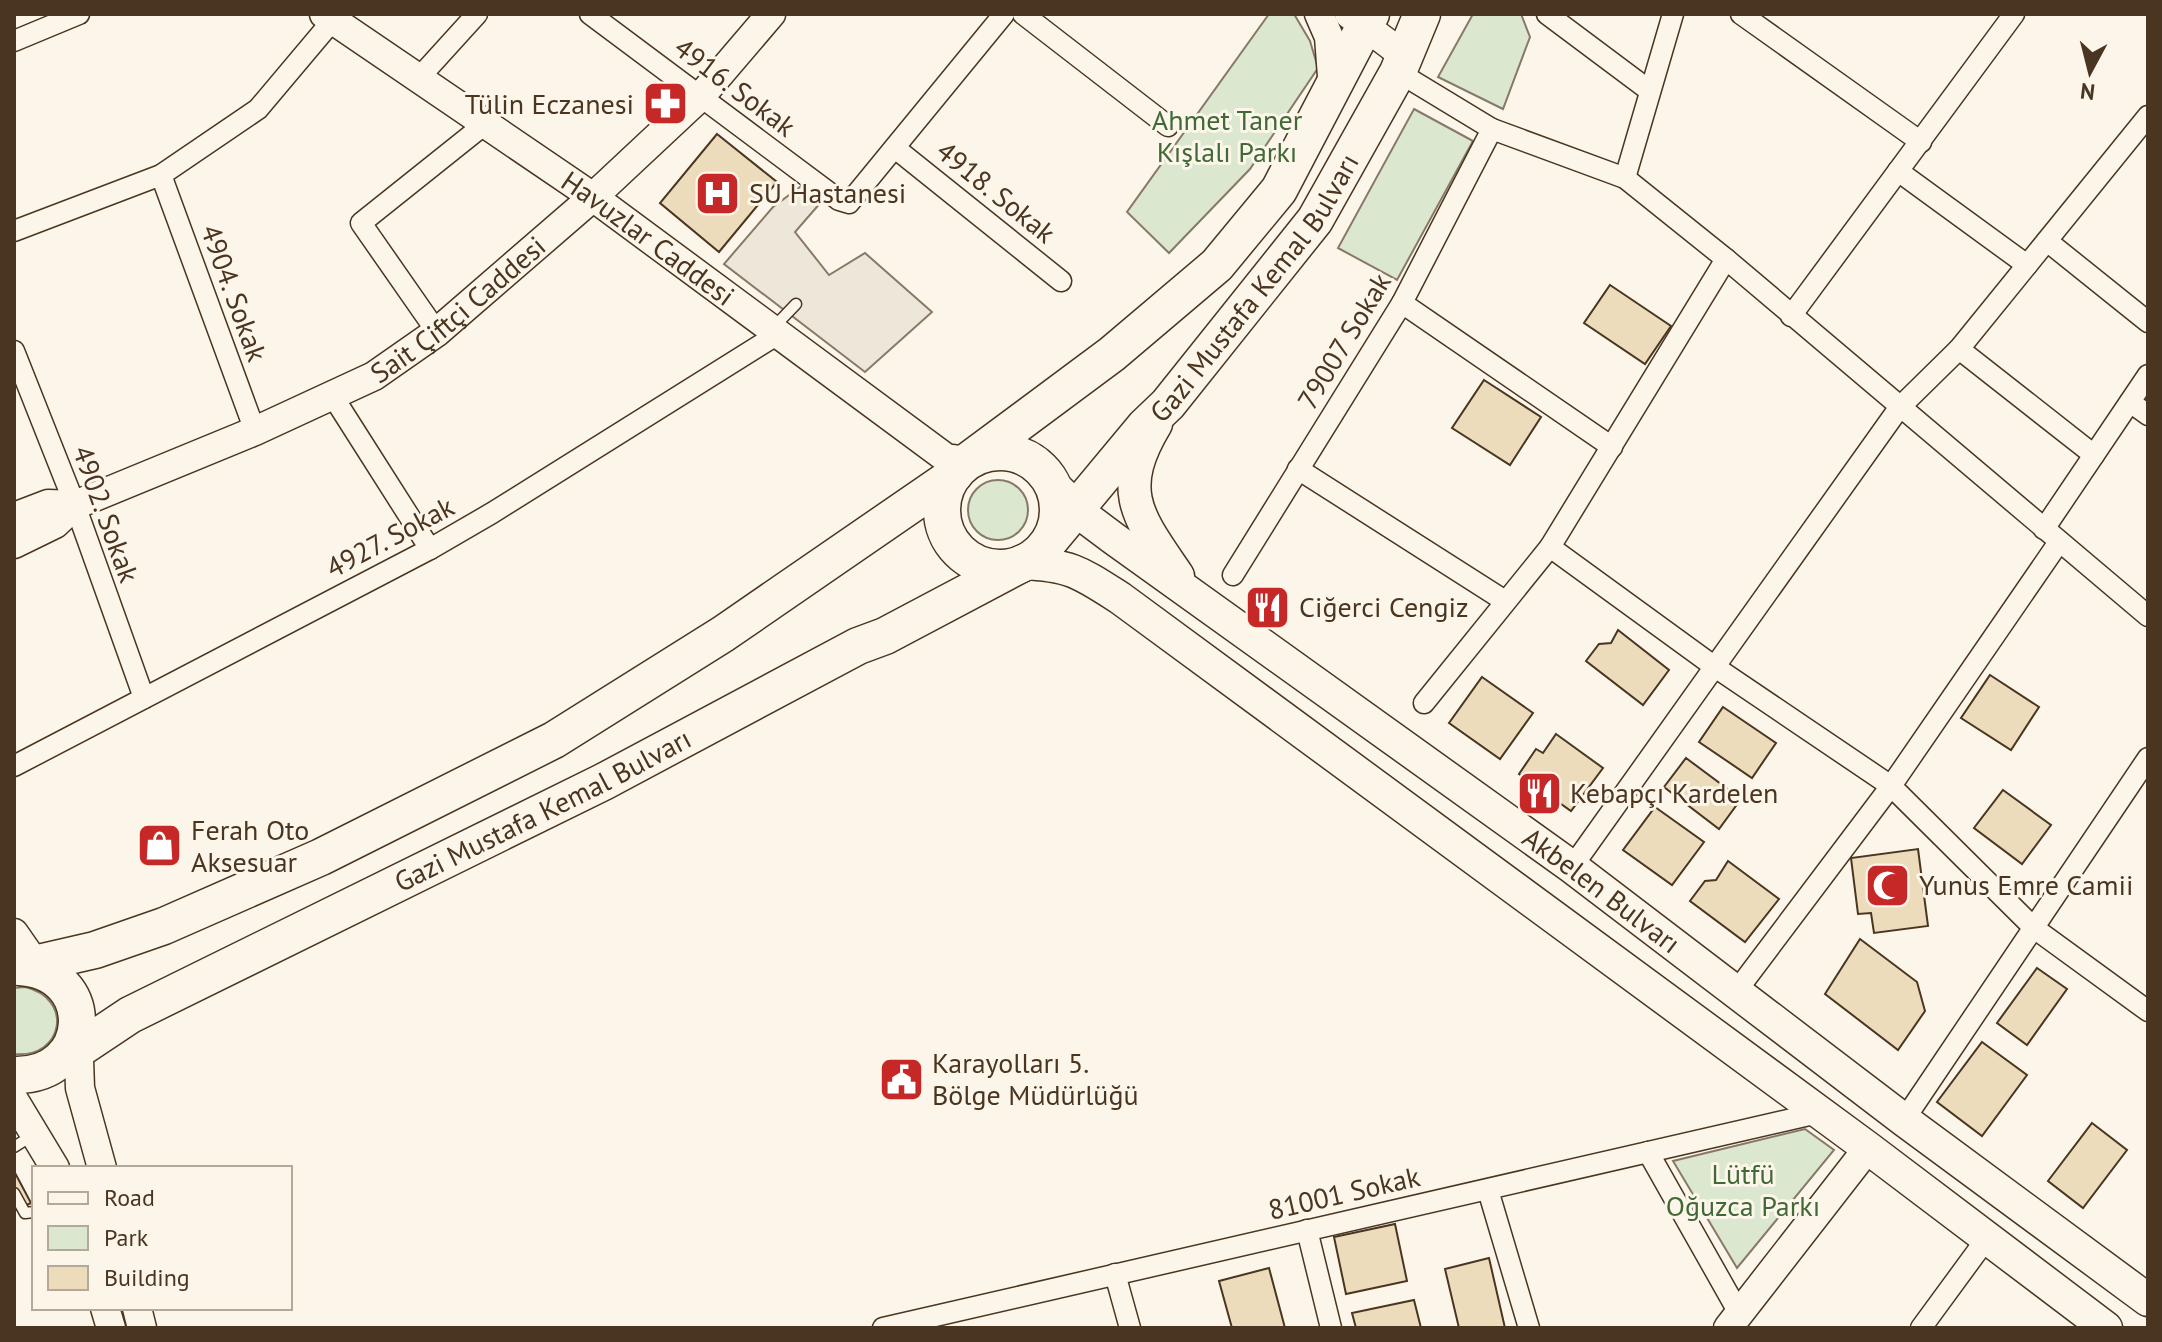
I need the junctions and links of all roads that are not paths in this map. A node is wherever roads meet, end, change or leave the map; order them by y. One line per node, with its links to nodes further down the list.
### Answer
1 (79, 14): 15 (street)
2 (477, 14): 17 (street)
3 (590, 14): 20 (street, 4916. Sokak)
4 (771, 14): 20 (street, Sait Çiftçi Caddesi)
5 (1004, 14): 26 (street)
6 (1023, 14): 23 (street)
7 (1319, 14): 18 (street)
8 (1422, 14): 16 (highway, Gazi Mustafa Kemal Bulvarı)
9 (1547, 14): 19 (street)
10 (1673, 14): 19 (street)
11 (1741, 14): 25 (street)
12 (2014, 14): 25 (street)
13 (331, 16): 17 (street, Havuzlar Caddesi); 28 (street)
14 (1362, 17): 16 (street); 18 (highway, Gazi Mustafa Kemal Bulvarı)
15 (14, 41)
16 (1402, 65): 24 (street); 47 (highway, Gazi Mustafa Kemal Bulvarı)
17 (418, 79): 22 (street, Havuzlar Caddesi)
18 (1333, 90): 53 (highway, Gazi Mustafa Kemal Bulvarı)
19 (1650, 91): 29 (street)
20 (701, 96): 26 (street, 4916. Sokak); 30 (street, Sait Çiftçi Caddesi)
21 (2148, 116): 32 (street)
22 (485, 124): 30 (street, Havuzlar Caddesi); 40 (street)
23 (1168, 126)
24 (1492, 129): 29 (street); 36 (street, 79007 Sokak)
25 (1921, 142): 27 (street)
26 (895, 148): 35 (street, 4918. Sokak)
27 (1898, 171): 34 (street); 38 (street)
28 (161, 175): 31 (street); 50 (street, 4904. Sokak)
29 (1625, 178): 33 (street)
30 (593, 197): 40 (street, Sait Çiftçi Caddesi); 41 (street, Havuzlar Caddesi)
31 (14, 231)
32 (2047, 241): 34 (street); 39 (street)
33 (1726, 259): 38 (street); 51 (street)
34 (2027, 265): 42 (street)
35 (1061, 281)
36 (1402, 303): 51 (street); 54 (street, 79007 Sokak)
37 (796, 304): 41 (lane)
38 (1791, 316): 48 (street)
39 (2148, 322)
40 (437, 332): 45 (street, Sait Çiftçi Caddesi)
41 (775, 332): 53 (street, Havuzlar Caddesi); 61 (street, 4927. Sokak)
42 (1959, 349): 48 (street); 52 (street)
43 (14, 351): 56 (street, 4902. Sokak)
44 (2148, 375): 46 (street)
45 (332, 395): 50 (street, Sait Çiftçi Caddesi); 61 (street)
46 (2130, 402): 49 (street); 52 (street)
47 (1168, 404): 55 (highway, Gazi Mustafa Kemal Bulvarı); 64 (main road)
48 (1899, 408): 58 (street); 67 (street)
49 (2148, 415)
50 (255, 431): 56 (street, Sait Çiftçi Caddesi)
51 (1612, 447): 60 (street)
52 (2094, 455): 58 (street)
53 (961, 468): 55 (highway); 62 (highway); 75 (highway, Gazi Mustafa Kemal Bulvarı)
54 (1298, 469): 63 (street, 79007 Sokak); 65 (street)
55 (1065, 496): 62 (highway, Gazi Mustafa Kemal Bulvarı); 64 (main road, Akbelen Bulvarı)
56 (75, 505): 57 (street, Sait Çiftçi Caddesi); 59 (street, Sait Çiftçi Caddesi); 68 (street, 4902. Sokak)
57 (14, 517)
58 (2052, 536): 66 (street); 72 (street)
59 (14, 544)
60 (1550, 547): 65 (street); 67 (street)
61 (430, 549): 68 (street, 4927. Sokak)
62 (1023, 563): 78 (highway, Gazi Mustafa Kemal Bulvarı); 80 (main road, Akbelen Bulvarı)
63 (1233, 575)
64 (1191, 595): 73 (main road, Akbelen Bulvarı)
65 (1505, 601): 69 (street)
66 (2148, 616)
67 (1715, 667): 72 (street); 73 (street)
68 (144, 698): 71 (street, 4927. Sokak)
69 (1424, 703)
70 (2148, 758): 74 (street)
71 (14, 766)
72 (1891, 786): 74 (street); 76 (street)
73 (1572, 867): 76 (main road, Akbelen Bulvarı)
74 (2034, 928): 77 (street); 81 (street)
75 (25, 960): 78 (highway)
76 (1735, 993): 81 (main road, Akbelen Bulvarı)
77 (2148, 1011)
78 (73, 1044): 79 (highway, Gazi Mustafa Kemal Bulvarı); 86 (street)
79 (18, 1083): 82 (street)
80 (1818, 1113): 83 (main road, Akbelen Bulvarı); 84 (street, 81001 Sokak)
81 (1904, 1120): 93 (main road, Akbelen Bulvarı)
82 (24, 1140): 85 (street)
83 (1868, 1148): 91 (main road, Akbelen Bulvarı); 94 (street)
84 (1648, 1152): 87 (street, 81001 Sokak); 94 (street)
85 (53, 1166)
86 (101, 1166)
87 (1488, 1190): 90 (street, 81001 Sokak); 98 (street)
88 (14, 1193): 89 (lane)
89 (32, 1212)
90 (1307, 1230): 92 (street, 81001 Sokak); 97 (street)
91 (1987, 1238): 99 (street); 100 (main road, Akbelen Bulvarı)
92 (1115, 1274): 95 (street, 81001 Sokak); 96 (street)
93 (2147, 1296)
94 (1734, 1321)
95 (896, 1327)
96 (1130, 1328)
97 (1331, 1328)
98 (1529, 1328)
99 (1921, 1328)
100 (2106, 1328)

